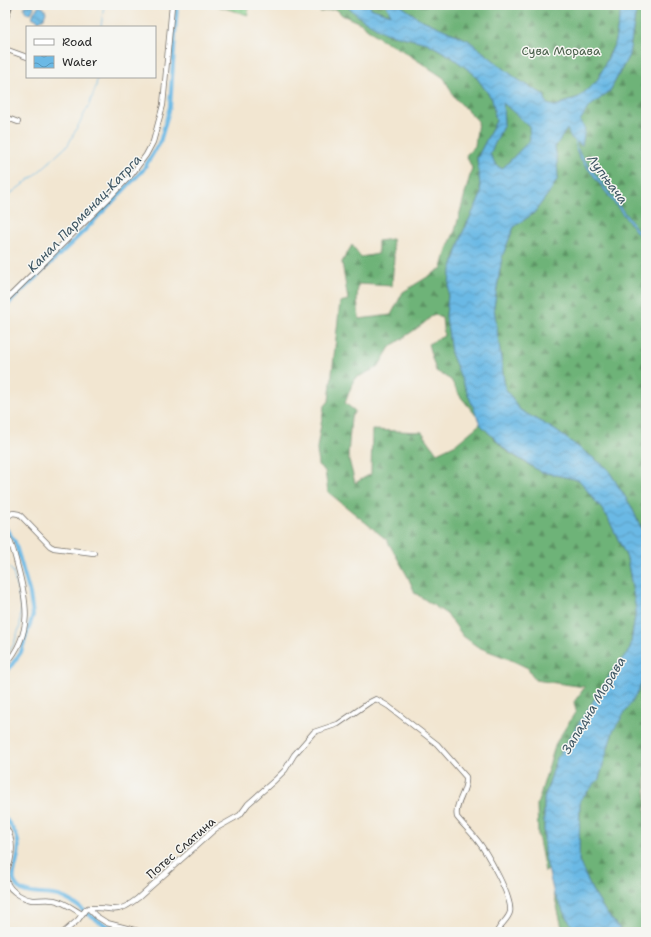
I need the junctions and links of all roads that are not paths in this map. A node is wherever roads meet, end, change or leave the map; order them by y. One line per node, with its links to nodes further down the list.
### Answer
1 (9, 5): 3 (street)
2 (172, 5): 8 (street)
3 (5, 15)
4 (5, 49): 5 (street)
5 (26, 58)
6 (5, 117): 7 (street)
7 (18, 122)
8 (5, 301)
9 (5, 518): 11 (street)
10 (5, 532): 12 (street)
11 (94, 553)
12 (5, 665)
13 (5, 826): 15 (street)
14 (87, 908): 15 (street); 17 (street); 18 (street, Потес Слатина)
15 (82, 914): 16 (street)
16 (64, 932)
17 (142, 932)
18 (497, 932)

